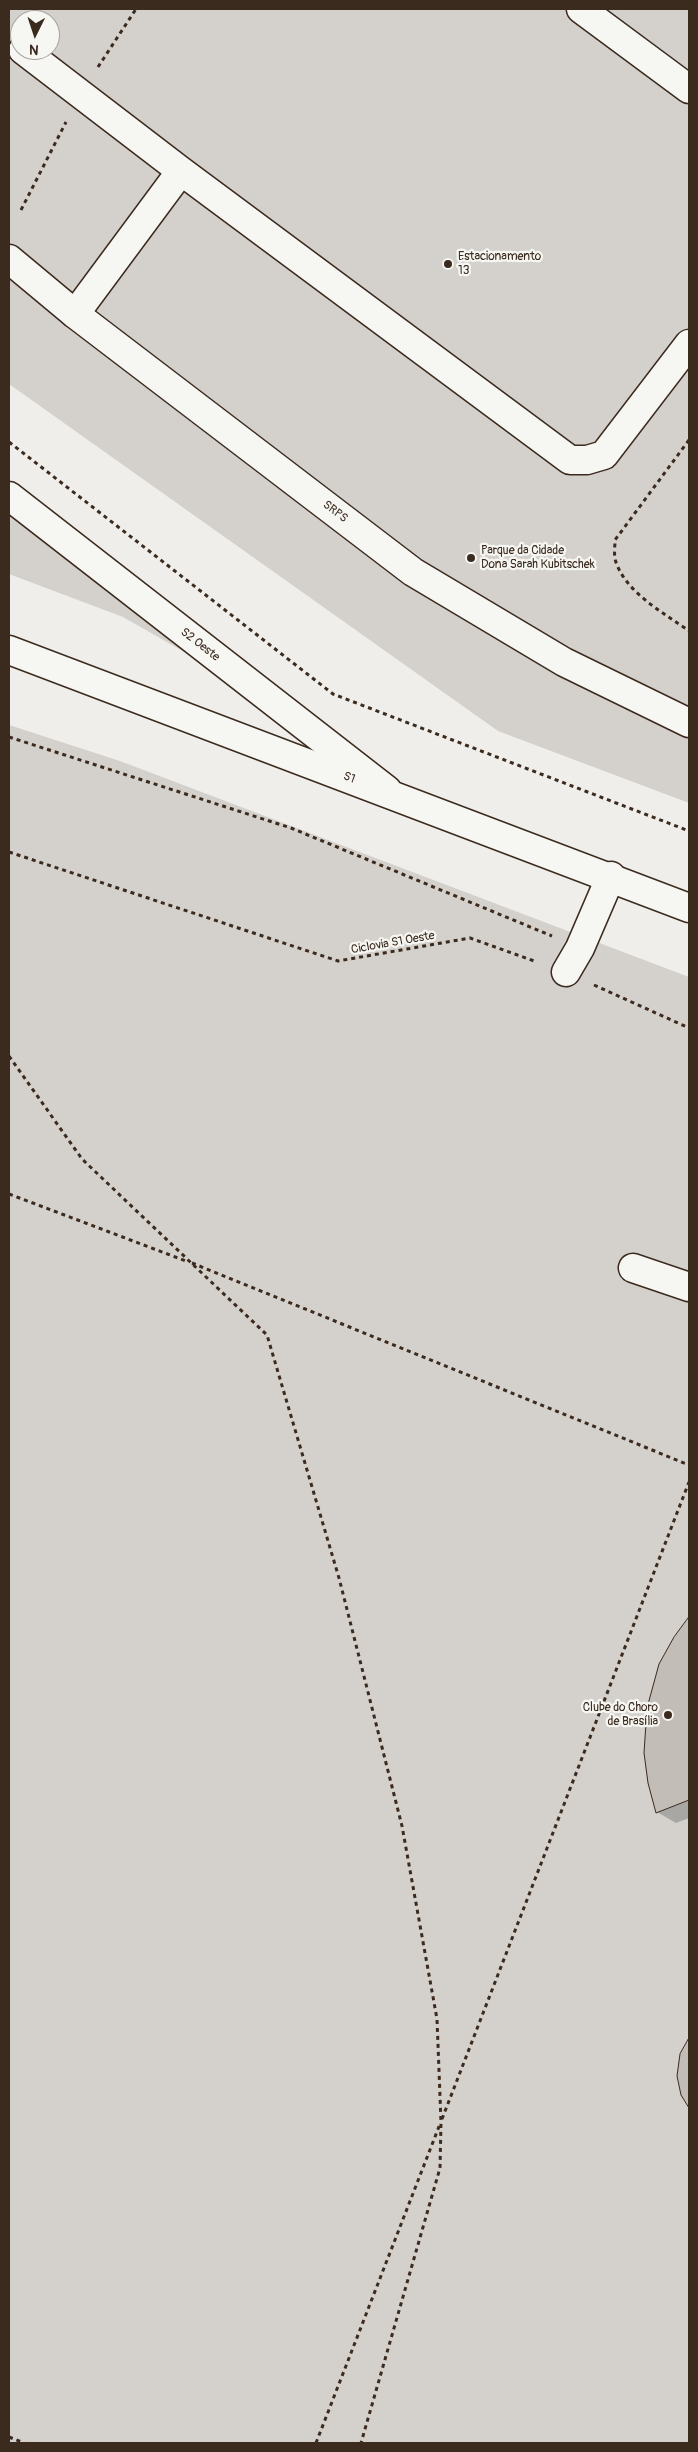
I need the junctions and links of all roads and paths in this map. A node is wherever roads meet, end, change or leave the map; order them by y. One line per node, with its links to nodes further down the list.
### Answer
1 (581, 9): 3 (main road)
2 (36, 60): 4 (main road)
3 (689, 89)
4 (181, 171): 6 (main road); 7 (main road)
5 (9, 258): 6 (main road, SRPS)
6 (75, 314): 13 (main road, SRPS)
7 (689, 344)
8 (689, 440): 11 (path)
9 (9, 442): 16 (path)
10 (9, 496): 15 (main road, S2 Oeste)
11 (689, 631)
12 (9, 650): 15 (main road, S1)
13 (689, 723)
14 (9, 737): 20 (path)
15 (392, 794): 18 (main road, S1)
16 (689, 831)
17 (9, 852): 21 (path, Ciclovia S1 Oeste)
18 (610, 876): 19 (main road, S1); 20 (main road)
19 (689, 908)
20 (580, 948): 21 (main road)
21 (566, 972): 22 (path, Ciclovia S1 Oeste)
22 (689, 1028)
23 (9, 1056): 25 (path)
24 (9, 1194): 25 (path)
25 (190, 1262): 28 (path); 30 (path)
26 (633, 1268): 27 (main road)
27 (689, 1287)
28 (689, 1465)
29 (689, 1482): 30 (path)
30 (441, 2122): 33 (path); 34 (path)
31 (9, 2437): 32 (path)
32 (24, 2443)
33 (316, 2443)
34 (361, 2443)

